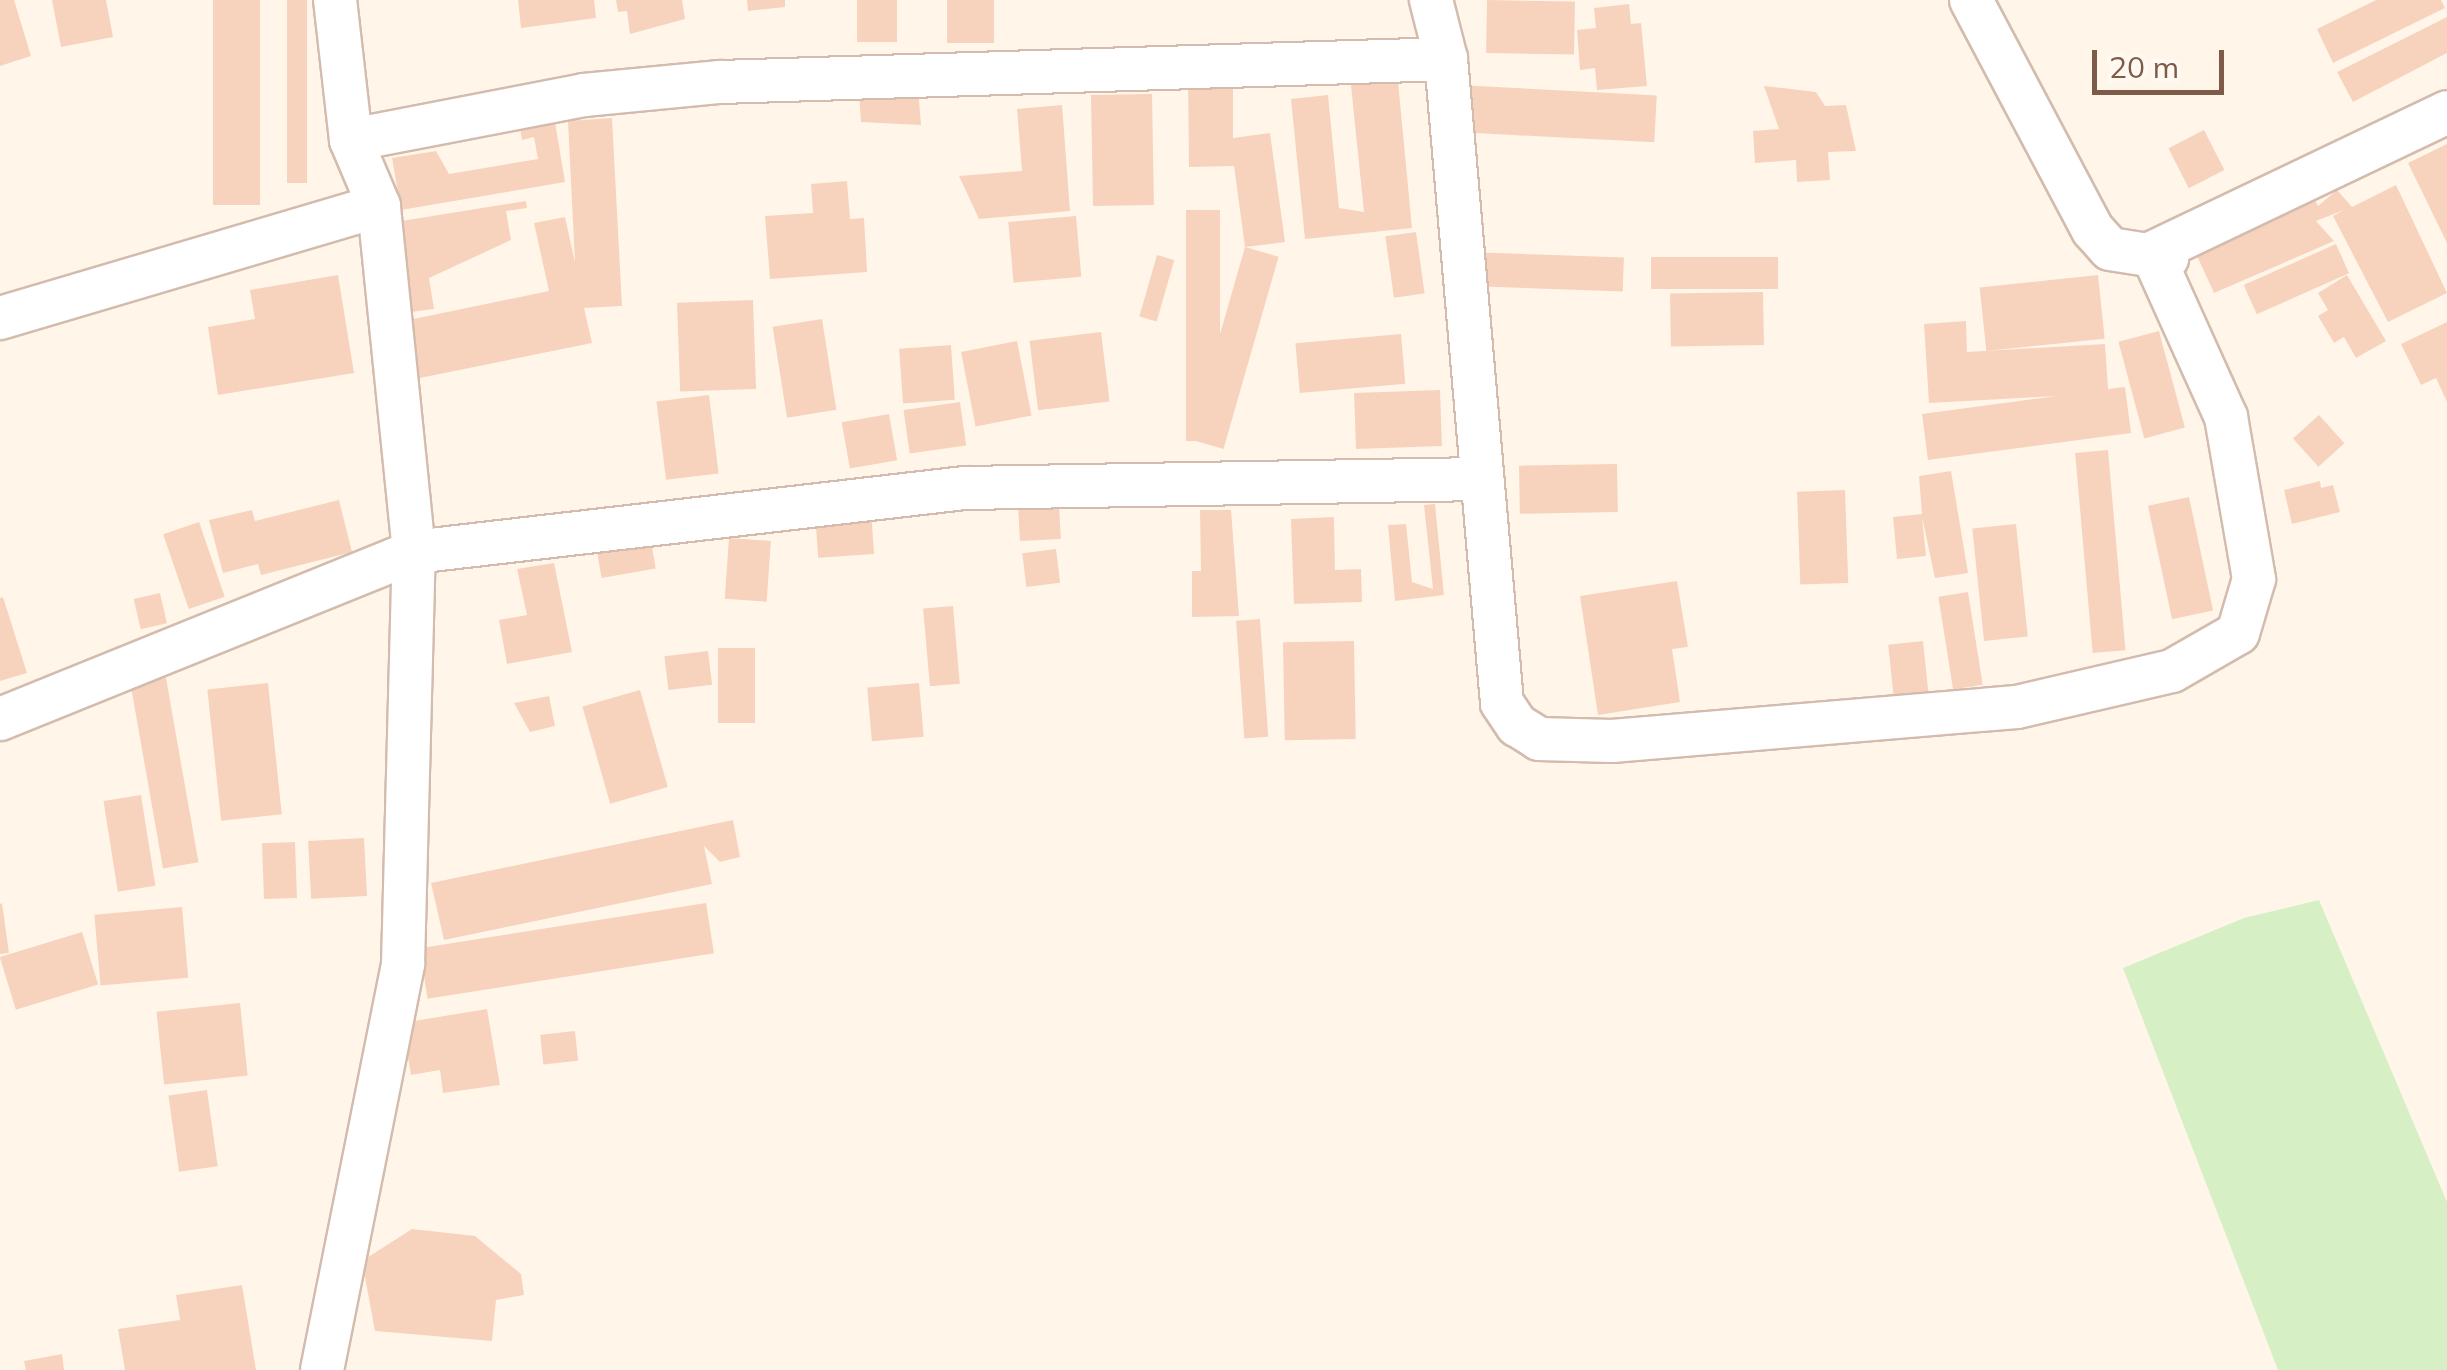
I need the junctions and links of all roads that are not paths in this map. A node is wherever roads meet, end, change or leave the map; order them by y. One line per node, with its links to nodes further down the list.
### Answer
1 (336, 0): 6 (street)
2 (1431, 0): 4 (street)
3 (1971, 0): 8 (street)
4 (1446, 59): 6 (street); 10 (street)
5 (2447, 112): 8 (street)
6 (351, 140): 7 (street)
7 (378, 206): 9 (street); 11 (street)
8 (2152, 253): 10 (street)
9 (0, 318)
10 (1479, 479): 11 (street)
11 (414, 552): 12 (street); 13 (street)
12 (0, 719)
13 (322, 1370)

